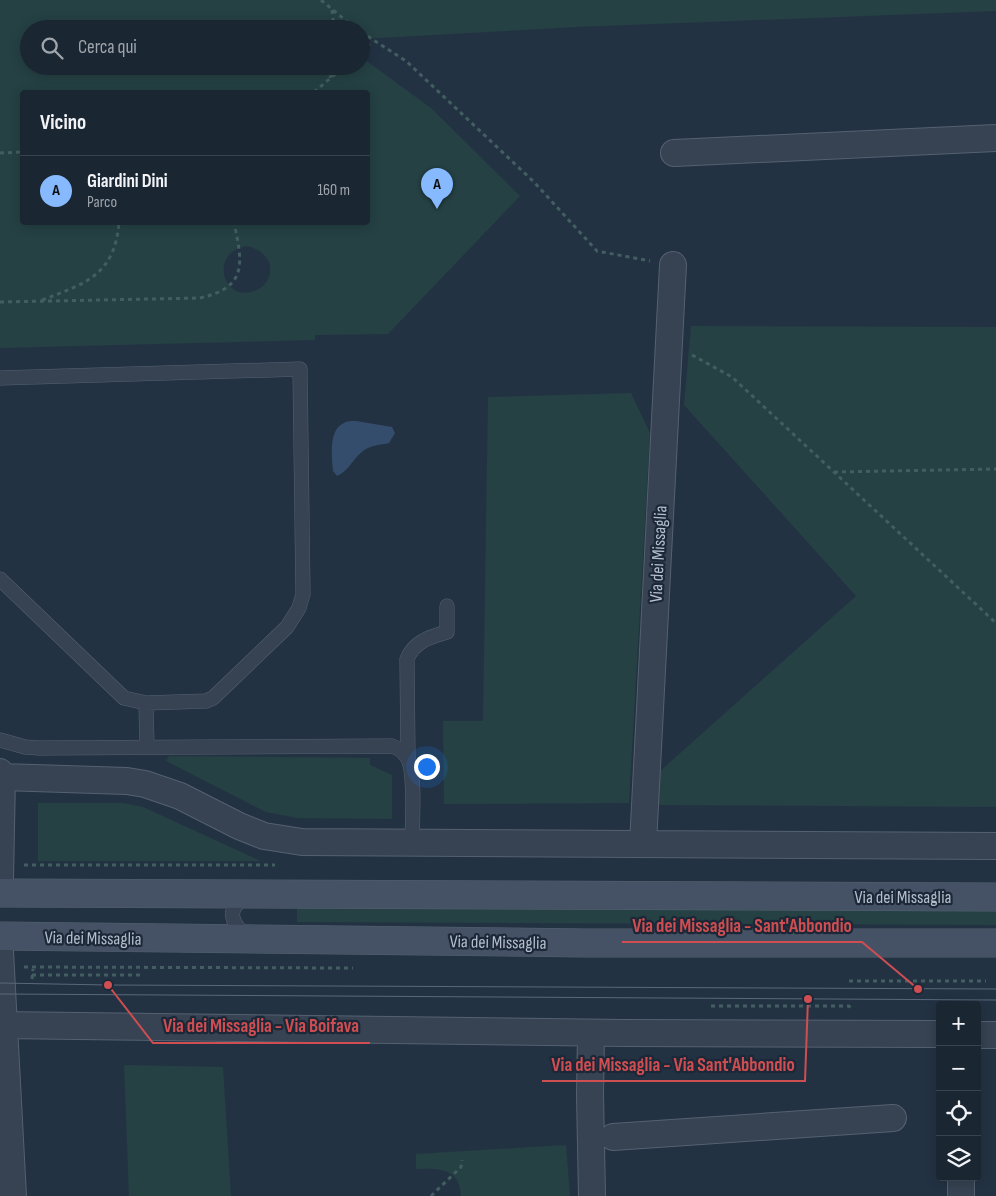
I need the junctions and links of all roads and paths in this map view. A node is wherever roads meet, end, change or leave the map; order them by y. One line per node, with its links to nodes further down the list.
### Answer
1 (321, 0): 2 (path)
2 (332, 10): 3 (path); 4 (path)
3 (333, 20)
4 (345, 20)
5 (370, 39): 6 (path)
6 (373, 41): 7 (path); 18 (path)
7 (370, 44)
8 (331, 75): 10 (path)
9 (335, 75): 10 (path)
10 (330, 79): 11 (path)
11 (316, 90)
12 (996, 138): 15 (street)
13 (20, 152): 14 (path)
14 (0, 153)
15 (674, 153)
16 (119, 225): 20 (path)
17 (235, 225): 20 (path)
18 (673, 265): 21 (street, Via dei Missaglia)
19 (0, 302): 20 (path)
20 (38, 302)
21 (670, 348): 24 (path); 34 (street, Via dei Missaglia)
22 (0, 378): 28 (lane)
23 (996, 469): 24 (path)
24 (834, 472): 27 (path)
25 (0, 579): 28 (lane)
26 (447, 606): 31 (lane)
27 (996, 623)
28 (146, 703): 30 (lane)
29 (0, 740): 30 (lane)
30 (147, 747): 31 (lane)
31 (408, 758): 33 (lane)
32 (1, 776): 33 (street); 37 (street)
33 (412, 843): 34 (street)
34 (643, 844): 35 (street)
35 (996, 846)
36 (285, 864): 37 (path)
37 (9, 872)
38 (0, 893): 39 (main road, Via dei Missaglia)
39 (255, 894): 40 (main road, Via dei Missaglia); 42 (lane)
40 (996, 897)
41 (0, 936): 42 (main road, Via dei Missaglia)
42 (255, 939): 43 (main road, Via dei Missaglia)
43 (996, 943)
44 (0, 952): 51 (street)
45 (33, 970): 46 (path)
46 (140, 975)
47 (849, 981): 48 (path)
48 (986, 981)
49 (710, 1006): 50 (path)
50 (848, 1006)
51 (2, 1025): 52 (street); 60 (street)
52 (591, 1032): 53 (street); 62 (street)
53 (936, 1034)
54 (981, 1035): 55 (street)
55 (996, 1035)
56 (893, 1118): 57 (street)
57 (613, 1137)
58 (462, 1160): 61 (path)
59 (961, 1181): 63 (street)
60 (14, 1196)
61 (432, 1196)
62 (592, 1196)
63 (961, 1196)

